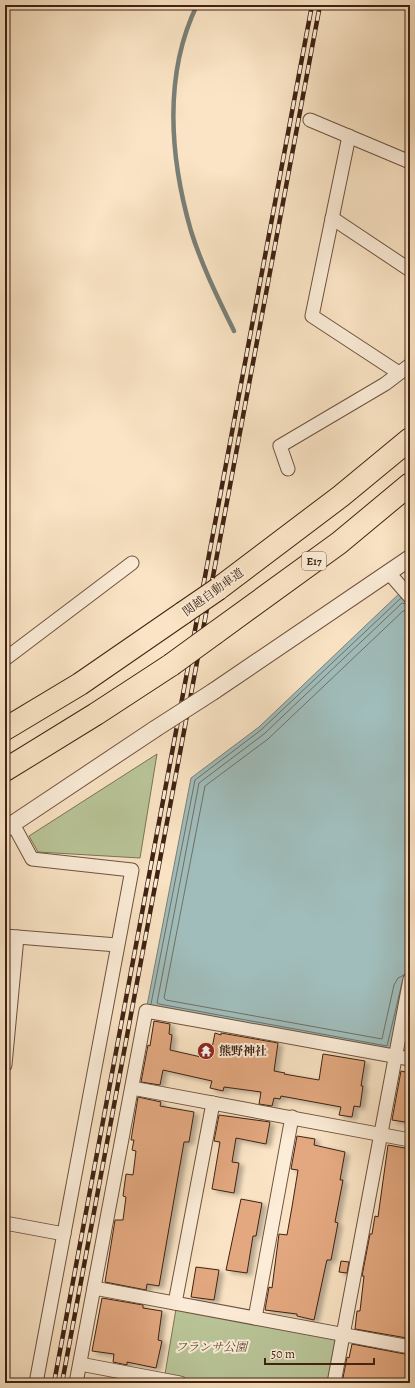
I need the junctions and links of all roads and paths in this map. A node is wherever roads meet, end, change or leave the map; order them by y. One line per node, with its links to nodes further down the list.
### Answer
1 (310, 120): 2 (street)
2 (349, 136): 3 (street); 4 (street)
3 (410, 162)
4 (332, 218): 5 (street); 7 (street)
5 (410, 270)
6 (410, 365): 7 (street)
7 (399, 373): 9 (street)
8 (410, 439): 16 (highway, 関越自動車道, bridge)
9 (288, 470)
10 (410, 484): 17 (highway, E17, bridge)
11 (410, 558): 13 (street)
12 (132, 563): 15 (street)
13 (389, 573): 14 (street); 18 (street, bridge)
14 (410, 597)
15 (5, 659)
16 (5, 729)
17 (5, 770)
18 (9, 827): 20 (street)
19 (11, 936): 20 (street); 24 (street)
20 (118, 945): 31 (street)
21 (410, 979): 22 (street)
22 (396, 1057): 23 (street); 25 (street); 28 (street)
23 (410, 1060)
24 (5, 1065)
25 (132, 1088): 26 (street); 32 (street)
26 (213, 1103): 27 (street); 33 (street)
27 (292, 1118): 28 (street); 34 (street)
28 (381, 1134): 29 (street); 35 (street)
29 (410, 1140)
30 (5, 1223): 31 (street)
31 (64, 1234): 39 (street)
32 (94, 1288): 33 (street); 37 (street)
33 (175, 1303): 34 (street)
34 (255, 1318): 35 (street)
35 (344, 1334): 36 (street); 42 (street)
36 (410, 1347)
37 (80, 1364): 38 (street); 40 (street)
38 (161, 1381): 41 (street)
39 (36, 1383)
40 (76, 1383)
41 (180, 1383)
42 (334, 1383)

